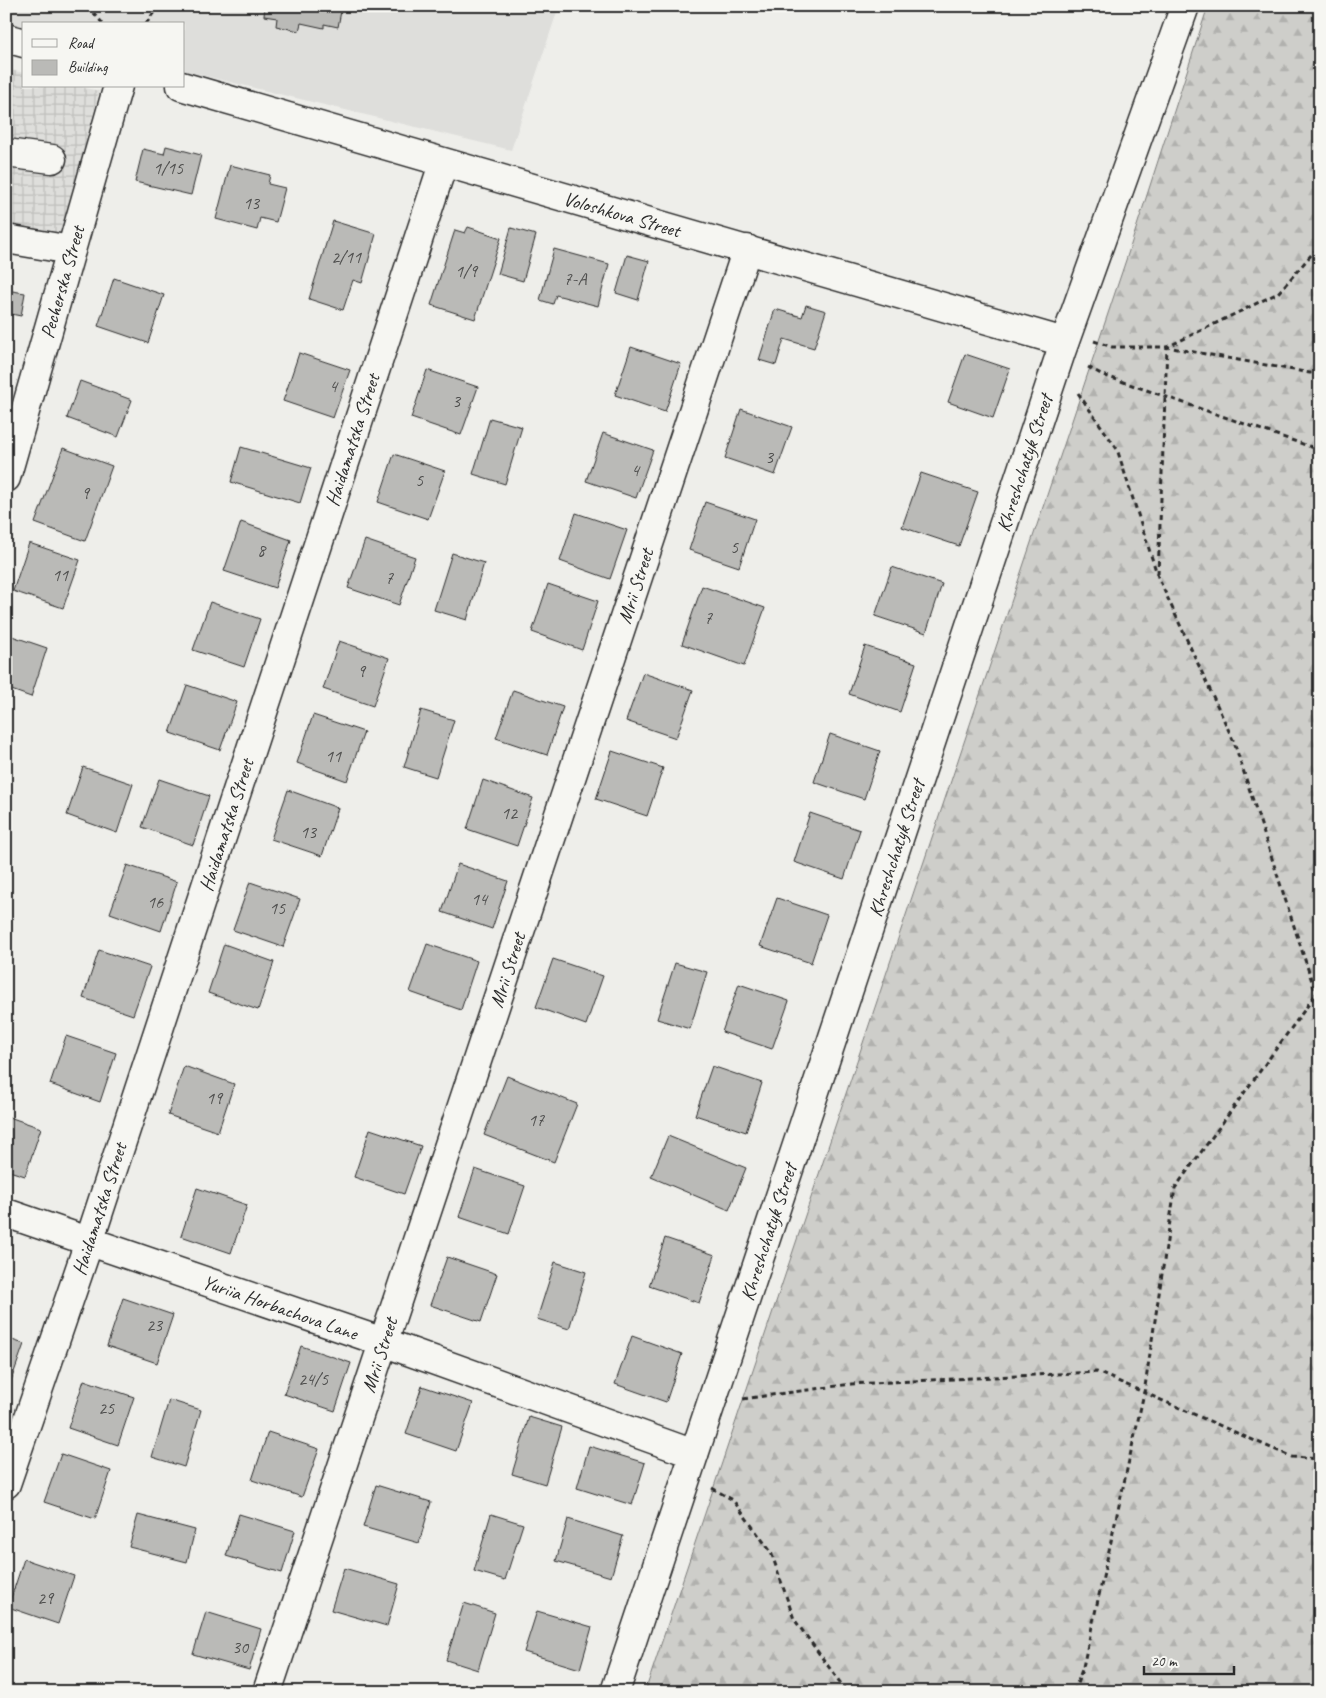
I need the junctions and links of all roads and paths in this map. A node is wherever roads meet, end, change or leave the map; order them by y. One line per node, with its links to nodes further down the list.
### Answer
1 (88, 6): 4 (path)
2 (158, 6): 5 (path)
3 (1185, 6): 17 (street, Khreshchatyk Street)
4 (100, 22)
5 (147, 22)
6 (6, 38): 7 (street)
7 (22, 42)
8 (185, 87): 12 (street, Voloshkova Street)
9 (117, 88): 16 (street, Pecherska Street)
10 (6, 153): 11 (street)
11 (52, 158)
12 (443, 164): 15 (street, Voloshkova Street); 27 (street, Haidamatska Street)
13 (6, 239): 16 (street)
14 (1320, 245): 18 (path)
15 (747, 249): 17 (street, Voloshkova Street); 28 (street, Mrii Street)
16 (71, 250): 22 (street, Pecherska Street)
17 (1062, 347): 18 (path); 20 (path); 23 (path); 30 (street, Khreshchatyk Street)
18 (1167, 348): 19 (path); 20 (path)
19 (1320, 372)
20 (1165, 396): 21 (path); 23 (path)
21 (1320, 450)
22 (6, 478)
23 (1158, 577): 24 (path)
24 (1318, 994): 25 (path); 29 (path)
25 (1320, 1006)
26 (6, 1212): 27 (street, Yuriia Horbachova Lane)
27 (89, 1242): 28 (street, Yuriia Horbachova Lane); 33 (street, Haidamatska Street)
28 (384, 1342): 32 (street, Yuriia Horbachova Lane); 34 (street, Mrii Street)
29 (1144, 1394): 30 (path); 31 (path); 37 (path)
30 (711, 1403): 32 (street, Khreshchatyk Street)
31 (1320, 1459)
32 (691, 1464): 35 (street, Khreshchatyk Street); 36 (path)
33 (6, 1484)
34 (268, 1692)
35 (615, 1692)
36 (848, 1692)
37 (1074, 1692)

